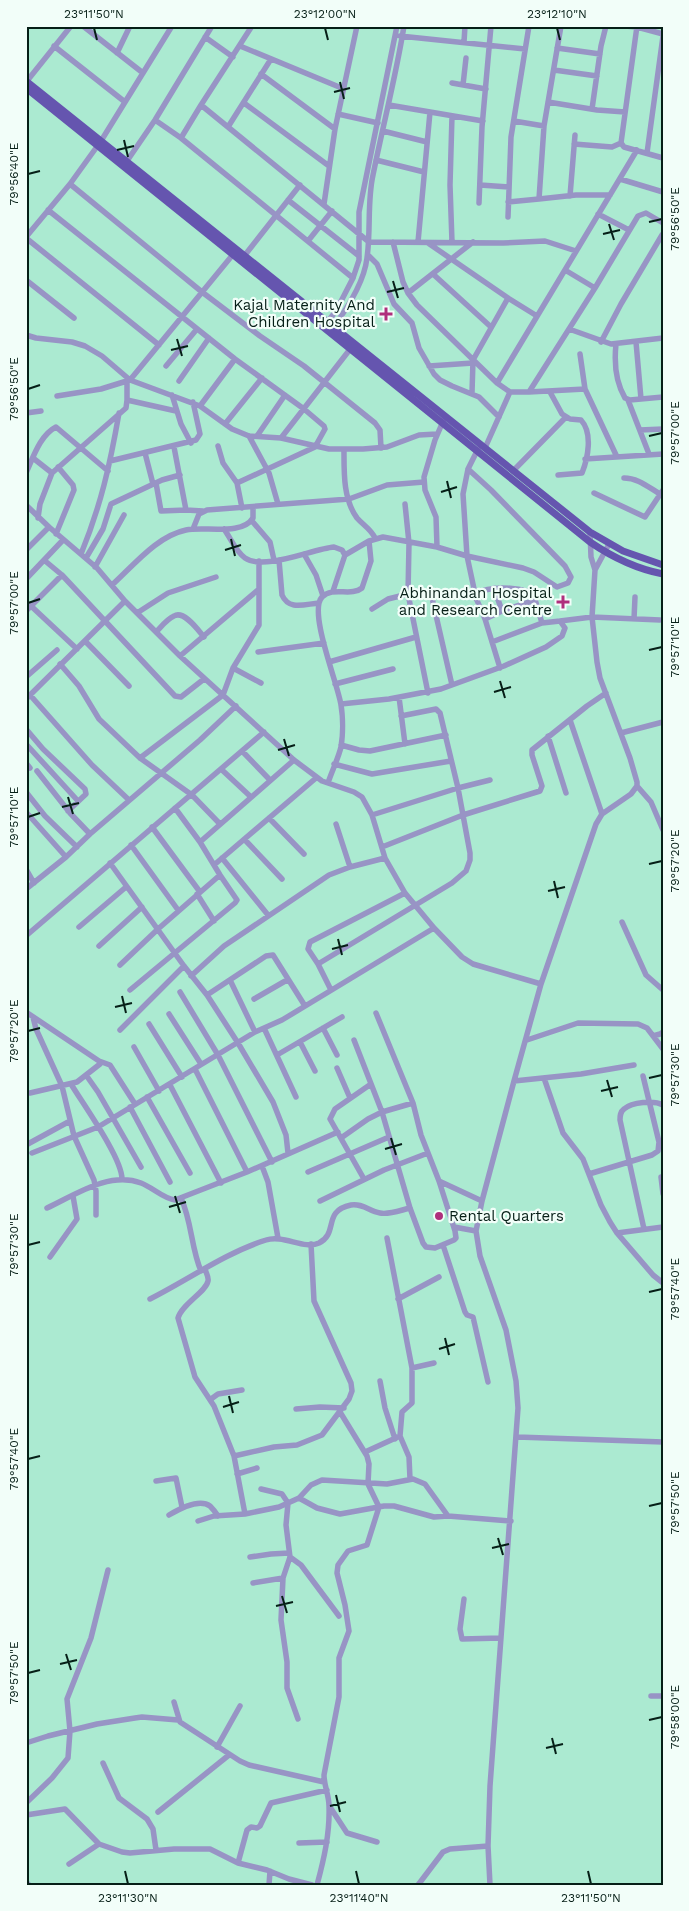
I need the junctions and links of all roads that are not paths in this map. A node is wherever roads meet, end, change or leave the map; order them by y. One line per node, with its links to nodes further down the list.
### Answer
1 (71, 26): 23 (street)
2 (83, 26): 27 (street)
3 (130, 26): 27 (street)
4 (172, 26): 33 (street)
5 (212, 26): 20 (street)
6 (252, 26): 24 (street)
7 (357, 26): 40 (street)
8 (397, 26): 18 (street)
9 (404, 26): 19 (street)
10 (465, 26): 21 (street)
11 (491, 26): 22 (street)
12 (529, 26): 26 (street)
13 (560, 26): 25 (street)
14 (606, 26): 28 (street)
15 (625, 26): 16 (street)
16 (637, 27): 17 (street); 49 (street)
17 (663, 35): 36 (street)
18 (396, 36): 19 (street); 55 (street)
19 (403, 36): 21 (street); 46 (street)
20 (204, 37): 29 (street); 52 (street)
21 (464, 42): 22 (street)
22 (490, 44): 26 (street); 41 (street)
23 (54, 46): 37 (street); 42 (street)
24 (240, 46): 29 (street); 31 (street)
25 (557, 48): 28 (street); 32 (street)
26 (525, 49): 54 (street)
27 (117, 53): 33 (street)
28 (600, 54): 35 (street)
29 (233, 57): 45 (street)
30 (466, 58): 39 (street)
31 (271, 59): 34 (street); 40 (street)
32 (554, 70): 35 (street); 43 (street)
33 (143, 73): 42 (street)
34 (261, 74): 44 (street); 58 (street)
35 (596, 76): 47 (street)
36 (660, 78): 67 (street)
37 (26, 83): 63 (main road)
38 (452, 83): 39 (street)
39 (463, 85): 41 (street)
40 (344, 89): 50 (street)
41 (486, 89): 53 (street)
42 (126, 102): 63 (street)
43 (548, 102): 47 (street); 56 (street)
44 (244, 103): 57 (street); 71 (street)
45 (200, 105): 57 (street); 61 (street)
46 (389, 105): 48 (street); 59 (street)
47 (592, 109): 49 (street)
48 (430, 112): 51 (street); 62 (street)
49 (625, 112): 64 (street)
50 (338, 114): 55 (street); 58 (street)
51 (452, 116): 53 (street); 101 (street)
52 (155, 120): 61 (street); 70 (street)
53 (483, 121): 75 (street)
54 (514, 121): 56 (street); 77 (street)
55 (378, 123): 94 (street)
56 (544, 126): 81 (street)
57 (228, 127): 76 (street)
58 (335, 129): 71 (street)
59 (383, 131): 62 (street); 69 (street)
60 (575, 135): 65 (street)
61 (181, 138): 89 (street)
62 (427, 142): 72 (street)
63 (99, 143): 70 (main road); 74 (street); 104 (main road)
64 (621, 143): 65 (street); 66 (street)
65 (574, 144): 80 (street)
66 (637, 150): 67 (street); 73 (street)
67 (647, 153): 68 (street)
68 (663, 158)
69 (376, 160): 72 (street); 98 (street)
70 (127, 161): 104 (main road)
71 (329, 166): 85 (street)
72 (424, 172): 100 (street)
73 (620, 179): 78 (street); 79 (street)
74 (70, 184): 86 (street); 115 (street)
75 (480, 184): 77 (street); 84 (street)
76 (300, 185): 82 (street); 85 (street)
77 (509, 187): 83 (street)
78 (663, 192)
79 (610, 195): 80 (street); 88 (street)
80 (570, 196): 81 (street)
81 (539, 199): 83 (street)
82 (288, 200): 89 (street); 92 (street)
83 (508, 202): 90 (street)
84 (479, 203)
85 (324, 204): 87 (street)
86 (48, 210): 96 (street); 119 (street)
87 (332, 211): 92 (street); 94 (street)
88 (598, 214): 93 (street); 105 (street)
89 (277, 215): 97 (street); 106 (street)
90 (508, 217)
91 (663, 223): 93 (street)
92 (319, 226): 97 (street); 108 (street)
93 (629, 230): 114 (street)
94 (358, 233): 98 (street); 108 (street)
95 (663, 235): 128 (street)
96 (26, 237): 131 (street)
97 (308, 240): 112 (street)
98 (369, 242): 99 (street); 107 (street)
99 (393, 242): 100 (street); 116 (street)
100 (418, 242): 103 (street)
101 (452, 242): 102 (street); 103 (street)
102 (473, 242): 105 (street); 109 (street)
103 (428, 243): 109 (street)
104 (236, 251): 106 (main road); 115 (street); 121 (main road)
105 (576, 251): 110 (street)
106 (245, 255): 121 (main road)
107 (368, 255): 121 (street); 137 (street)
108 (359, 256): 112 (street)
109 (452, 259): 111 (street); 117 (street)
110 (565, 270): 114 (street); 118 (street)
111 (433, 274): 116 (street); 122 (street)
112 (353, 278): 121 (street)
113 (26, 280): 120 (street)
114 (595, 288): 124 (street)
115 (202, 292): 119 (street); 141 (street)
116 (408, 293): 135 (street)
117 (508, 298): 118 (street); 122 (street)
118 (537, 316): 142 (street)
119 (182, 317): 123 (street); 131 (street)
120 (74, 318)
121 (329, 327): 132 (main road); 164 (main road)
122 (491, 327): 135 (street)
123 (197, 329): 126 (street); 136 (street)
124 (569, 329): 128 (street); 145 (street)
125 (26, 335): 139 (street)
126 (209, 338): 134 (street); 140 (street)
127 (663, 338): 129 (street)
128 (601, 342): 130 (street)
129 (636, 342): 130 (street); 152 (street)
130 (616, 344): 154 (street)
131 (159, 346): 139 (street)
132 (351, 348): 141 (street); 164 (main road)
133 (580, 354): 143 (street)
134 (235, 359): 138 (street); 156 (street)
135 (473, 361): 137 (street); 142 (street); 147 (street)
136 (166, 366)
137 (429, 366): 147 (street)
138 (262, 378): 149 (street); 165 (street)
139 (129, 381): 148 (street); 150 (street); 153 (street)
140 (178, 381)
141 (324, 383): 157 (street); 177 (street)
142 (497, 383): 144 (street)
143 (584, 389): 146 (street); 183 (street)
144 (510, 392): 145 (street); 162 (street)
145 (529, 392): 146 (street)
146 (550, 392): 163 (street)
147 (472, 393): 162 (street)
148 (172, 395): 155 (street); 159 (street)
149 (285, 395): 157 (street); 170 (street)
150 (57, 396)
151 (663, 397): 152 (street)
152 (641, 399): 154 (street)
153 (128, 400): 159 (street); 161 (street)
154 (628, 400): 167 (street)
155 (193, 402): 156 (street); 172 (street)
156 (200, 406): 165 (street)
157 (304, 409): 171 (street); 176 (street)
158 (40, 411): 160 (street)
159 (176, 411): 172 (street)
160 (26, 412)
161 (119, 413): 174 (street); 186 (street)
162 (499, 417): 178 (street)
163 (566, 418): 185 (street); 191 (street)
164 (444, 419): 168 (street); 178 (main road)
165 (225, 424): 169 (street)
166 (663, 429): 167 (street)
167 (640, 430): 181 (street)
168 (437, 434): 177 (street); 197 (street)
169 (249, 436): 170 (street); 188 (street)
170 (257, 436): 171 (street)
171 (281, 438): 176 (street)
172 (191, 443): 175 (street)
173 (218, 446): 199 (street)
174 (80, 447): 184 (street); 187 (street); 190 (street)
175 (174, 447): 180 (street); 194 (street)
176 (315, 447): 179 (street); 188 (street)
177 (381, 448): 179 (street)
178 (481, 448): 189 (street); 191 (main road); 220 (main road)
179 (344, 449): 202 (street)
180 (145, 453): 186 (street); 198 (street)
181 (649, 454): 182 (street); 183 (street)
182 (663, 454)
183 (617, 457): 185 (street)
184 (33, 458): 192 (street); 193 (street)
185 (585, 459): 195 (street)
186 (110, 461): 190 (street)
187 (58, 467): 193 (street); 217 (street)
188 (266, 468): 199 (street); 203 (street)
189 (468, 469): 229 (street); 229 (street)
190 (108, 470): 228 (street)
191 (513, 471): 216 (main road)
192 (26, 473)
193 (52, 473): 211 (street)
194 (180, 474): 198 (street); 208 (street)
195 (558, 475)
196 (624, 478): 200 (street)
197 (424, 482): 202 (street); 223 (street)
198 (155, 483): 208 (street); 228 (street)
199 (237, 483): 207 (street)
200 (662, 492): 201 (street)
201 (594, 493)
202 (349, 499): 203 (street); 219 (street)
203 (278, 504): 206 (street)
204 (405, 504): 221 (street)
205 (27, 507): 211 (street)
206 (253, 507): 207 (street); 212 (street)
207 (242, 508): 209 (street)
208 (186, 510): 209 (street)
209 (202, 512): 214 (street)
210 (124, 515): 234 (street)
211 (38, 518): 213 (street)
212 (252, 521): 215 (street); 231 (street)
213 (49, 527): 217 (street); 224 (street)
214 (193, 529): 215 (street); 240 (street)
215 (224, 529): 232 (street)
216 (590, 532): 220 (street); 222 (main road)
217 (56, 534): 218 (street)
218 (63, 540): 228 (street); 230 (street)
219 (372, 540): 221 (street); 227 (street); 243 (street)
220 (590, 542): 225 (main road); 235 (street)
221 (409, 543): 223 (street); 244 (street)
222 (609, 544): 225 (street); 233 (main road)
223 (437, 547): 229 (street)
224 (26, 550)
225 (604, 552): 235 (street); 236 (main road)
226 (304, 554): 227 (street); 231 (street); 246 (street)
227 (345, 555): 243 (street)
228 (83, 556): 234 (street)
229 (467, 556): 245 (street)
230 (44, 560): 237 (street); 239 (street)
231 (276, 560): 232 (street); 251 (street)
232 (259, 561): 242 (street)
233 (663, 564)
234 (95, 567): 240 (street)
235 (596, 570): 257 (street)
236 (663, 574)
237 (62, 575): 252 (street); 260 (street)
238 (216, 577): 256 (street)
239 (26, 579)
240 (112, 585): 250 (street)
241 (494, 588): 245 (street); 249 (street); 255 (street)
242 (259, 590): 265 (street); 276 (street)
243 (332, 592): 246 (street)
244 (408, 594): 253 (street); 266 (street)
245 (474, 594): 258 (street)
246 (323, 596): 251 (street)
247 (635, 597): 259 (street)
248 (432, 598): 283 (street)
249 (535, 600): 255 (street); 263 (street)
250 (125, 601): 256 (street); 260 (street)
251 (319, 603): 269 (street)
252 (31, 606): 254 (street); 270 (street)
253 (372, 609)
254 (26, 611)
255 (502, 611): 258 (street)
256 (137, 613): 264 (street)
257 (592, 617): 259 (street); 262 (street); 286 (street)
258 (485, 619): 268 (street)
259 (634, 619): 261 (street)
260 (106, 620): 267 (street); 280 (street)
261 (660, 620)
262 (560, 621): 263 (street); 277 (street)
263 (542, 623): 268 (street)
264 (156, 632): 265 (street); 273 (street)
265 (204, 637): 273 (street)
266 (416, 637): 274 (street); 285 (street)
267 (86, 641): 270 (street); 284 (street)
268 (492, 642): 277 (street)
269 (324, 644): 272 (street); 274 (street)
270 (77, 649): 275 (street)
271 (57, 650): 279 (street)
272 (258, 652)
273 (180, 656): 280 (street)
274 (329, 662): 282 (street)
275 (60, 664): 288 (street); 304 (street)
276 (233, 668): 281 (street); 287 (street)
277 (500, 668): 283 (street)
278 (393, 669): 282 (street)
279 (26, 677)
280 (204, 679): 287 (street)
281 (261, 683)
282 (335, 684): 290 (street)
283 (452, 685): 285 (street)
284 (129, 686)
285 (428, 693): 289 (street)
286 (606, 693): 293 (street); 297 (street)
287 (223, 695): 291 (street); 304 (street)
288 (28, 697): 321 (street)
289 (399, 697): 290 (street); 292 (street)
290 (341, 704): 302 (street)
291 (236, 706): 296 (street); 310 (street)
292 (401, 716): 298 (street); 301 (street)
293 (570, 720): 299 (street); 326 (street)
294 (663, 722): 297 (street)
295 (26, 729): 322 (street)
296 (264, 732): 303 (street); 305 (street)
297 (621, 733): 315 (street)
298 (446, 735): 301 (street); 306 (street)
299 (548, 736): 318 (street); 328 (street)
300 (26, 744): 322 (street)
301 (405, 744): 302 (street)
302 (341, 745): 307 (street)
303 (242, 751): 308 (street); 312 (street)
304 (140, 758): 310 (street)
305 (294, 760): 311 (street); 312 (street)
306 (451, 760): 307 (street); 316 (street)
307 (334, 764): 314 (street)
308 (221, 769): 319 (street); 320 (street)
309 (37, 771): 324 (street)
310 (161, 773): 319 (street); 321 (street)
311 (316, 778): 314 (street); 329 (street)
312 (270, 780): 320 (street)
313 (490, 780): 316 (street)
314 (328, 783): 327 (street)
315 (637, 786): 326 (street); 333 (street)
316 (458, 788): 327 (street); 328 (street)
317 (26, 792): 338 (street)
318 (566, 793)
319 (192, 795): 323 (street); 330 (street)
320 (251, 797): 330 (street)
321 (129, 800): 334 (street)
322 (78, 801): 324 (street)
323 (175, 808): 332 (street); 336 (street)
324 (68, 811): 334 (street)
325 (26, 812): 341 (street)
326 (602, 814): 373 (street)
327 (372, 815): 339 (street)
328 (463, 815): 339 (street); 355 (street)
329 (269, 818): 335 (street); 340 (street)
330 (220, 824): 336 (street)
331 (336, 824): 346 (street)
332 (152, 827): 337 (street); 353 (street)
333 (663, 830)
334 (90, 834): 338 (street)
335 (245, 840): 342 (street); 349 (street)
336 (200, 842): 345 (street)
337 (131, 845): 344 (street); 357 (street)
338 (77, 846): 341 (street)
339 (382, 847): 343 (street)
340 (304, 854)
341 (66, 857): 350 (street)
342 (222, 858): 345 (street); 358 (street)
343 (385, 858): 346 (street); 354 (street)
344 (110, 863): 351 (street); 364 (street)
345 (214, 865): 348 (street)
346 (350, 867): 358 (street)
347 (26, 869): 350 (street)
348 (220, 875): 353 (street); 359 (street)
349 (282, 879)
350 (34, 883): 352 (street)
351 (126, 887): 356 (street); 361 (street)
352 (26, 889)
353 (199, 893): 357 (street); 359 (street)
354 (404, 893): 355 (street); 367 (street)
355 (415, 906): 363 (street); 367 (street)
356 (142, 907): 362 (street); 365 (street)
357 (178, 910): 362 (street)
358 (268, 915): 370 (street)
359 (214, 921): 366 (street)
360 (622, 922): 376 (street)
361 (80, 927)
362 (158, 929): 366 (street); 368 (street)
363 (435, 930): 373 (street); 375 (street)
364 (27, 935)
365 (99, 946)
366 (176, 954): 369 (street); 374 (street)
367 (318, 964): 375 (street)
368 (120, 965)
369 (184, 966): 370 (street); 389 (street)
370 (191, 976): 378 (street)
371 (230, 980): 372 (street); 378 (street); 390 (street)
372 (287, 980): 379 (street); 380 (street)
373 (542, 984): 394 (street)
374 (130, 990)
375 (331, 990): 380 (street)
376 (663, 990)
377 (180, 992): 400 (street)
378 (207, 995): 396 (street)
379 (254, 999)
380 (305, 1006): 387 (street)
381 (26, 1012): 384 (street)
382 (169, 1014): 403 (street)
383 (376, 1014): 423 (street)
384 (33, 1016): 402 (street); 416 (street)
385 (342, 1017): 388 (street)
386 (149, 1024): 410 (street)
387 (264, 1028): 390 (street); 401 (street)
388 (323, 1028): 395 (street); 399 (street)
389 (120, 1030)
390 (255, 1032): 396 (street)
391 (663, 1032): 392 (street)
392 (653, 1036): 394 (street); 398 (street)
393 (354, 1040): 414 (street)
394 (527, 1040): 412 (street)
395 (300, 1042): 401 (street); 407 (street)
396 (238, 1043): 400 (street); 435 (street)
397 (134, 1047): 417 (street)
398 (662, 1047)
399 (337, 1054)
400 (218, 1055): 403 (street); 438 (street)
401 (277, 1055): 420 (street)
402 (99, 1061): 408 (street); 424 (street)
403 (201, 1064): 406 (street)
404 (634, 1065): 411 (street)
405 (337, 1068): 421 (street)
406 (195, 1069): 410 (street); 444 (street)
407 (315, 1071)
408 (86, 1075): 413 (street); 427 (street)
409 (643, 1076): 422 (street)
410 (182, 1077): 415 (street)
411 (544, 1078): 412 (street); 446 (street)
412 (514, 1081): 458 (street)
413 (70, 1084): 416 (street); 429 (street)
414 (371, 1084): 421 (street); 426 (street)
415 (170, 1085): 417 (street); 452 (street)
416 (62, 1086): 418 (street); 428 (street)
417 (159, 1091): 419 (street)
418 (30, 1093)
419 (147, 1097): 424 (street); 443 (street)
420 (296, 1097)
421 (350, 1098): 430 (street)
422 (648, 1102): 425 (street); 439 (street); 439 (street)
423 (413, 1103): 426 (street); 436 (street)
424 (132, 1105): 427 (street); 451 (street)
425 (663, 1105)
426 (382, 1112): 430 (street); 432 (street)
427 (113, 1118): 429 (street); 442 (street)
428 (70, 1121): 431 (street); 433 (street)
429 (98, 1127): 431 (street); 448 (street)
430 (340, 1135): 435 (street); 437 (street)
431 (74, 1136): 434 (street); 453 (street)
432 (389, 1137): 437 (street); 440 (street)
433 (26, 1145)
434 (32, 1153)
435 (288, 1153): 438 (street)
436 (428, 1153): 440 (street); 450 (street)
437 (351, 1155): 445 (street); 449 (street)
438 (272, 1162): 441 (street)
439 (629, 1162): 446 (street); 464 (street)
440 (398, 1164): 449 (street); 460 (street)
441 (262, 1166): 444 (street); 467 (street)
442 (141, 1167)
443 (190, 1172)
444 (247, 1172): 452 (street)
445 (308, 1172)
446 (589, 1174): 466 (street)
447 (661, 1177): 454 (street)
448 (122, 1179): 453 (street); 456 (street)
449 (364, 1179): 457 (street)
450 (439, 1181): 458 (street); 463 (street)
451 (170, 1182)
452 (221, 1183): 456 (street)
453 (95, 1186): 455 (street); 461 (street)
454 (663, 1194)
455 (73, 1196): 459 (street); 471 (street)
456 (181, 1198): 472 (street)
457 (320, 1201)
458 (482, 1201): 465 (street)
459 (47, 1208)
460 (410, 1208): 469 (street); 470 (street)
461 (96, 1215)
462 (663, 1227): 464 (street)
463 (454, 1228): 465 (street); 470 (street)
464 (644, 1229): 466 (street)
465 (476, 1231): 485 (street)
466 (617, 1233): 474 (street)
467 (278, 1238): 469 (street); 472 (street)
468 (387, 1238): 476 (street)
469 (311, 1244): 484 (street)
470 (443, 1245): 480 (street)
471 (50, 1258)
472 (203, 1270): 475 (street); 482 (street)
473 (440, 1277): 476 (street)
474 (663, 1283)
475 (150, 1299)
476 (398, 1299): 478 (street)
477 (434, 1363): 478 (street)
478 (412, 1368): 486 (street)
479 (380, 1381): 486 (street)
480 (488, 1382)
481 (242, 1390): 482 (street)
482 (211, 1399): 489 (street)
483 (296, 1409): 484 (street)
484 (342, 1410): 488 (street); 489 (street)
485 (517, 1437): 487 (street); 505 (street)
486 (397, 1438): 488 (street); 492 (street)
487 (663, 1442)
488 (365, 1452): 494 (street)
489 (234, 1456): 491 (street)
490 (257, 1468): 491 (street)
491 (237, 1474): 500 (street)
492 (410, 1479): 494 (street); 503 (street)
493 (156, 1481): 498 (street)
494 (368, 1482): 496 (street); 499 (street)
495 (261, 1489): 497 (street)
496 (299, 1498): 497 (street); 499 (street)
497 (288, 1503): 500 (street); 506 (street)
498 (182, 1507): 501 (street); 502 (street)
499 (379, 1507): 503 (street); 525 (street)
500 (245, 1514): 502 (street)
501 (169, 1515)
502 (218, 1516): 504 (street)
503 (448, 1516): 505 (street)
504 (198, 1521)
505 (511, 1521): 513 (street)
506 (290, 1555): 507 (street); 509 (street); 512 (street)
507 (250, 1557)
508 (108, 1570): 520 (street)
509 (283, 1578): 510 (street); 519 (street)
510 (253, 1582)
511 (464, 1599): 513 (street)
512 (339, 1616)
513 (501, 1638): 535 (street)
514 (651, 1696): 515 (street)
515 (663, 1696)
516 (174, 1702): 518 (street)
517 (240, 1706): 522 (street)
518 (178, 1720): 520 (street); 522 (street)
519 (298, 1720)
520 (70, 1731): 521 (street); 527 (street)
521 (26, 1743)
522 (217, 1747): 523 (street)
523 (229, 1755): 525 (street); 529 (street)
524 (103, 1763): 536 (street)
525 (324, 1782): 526 (street)
526 (326, 1790): 528 (street); 537 (street)
527 (26, 1803)
528 (330, 1806): 531 (street); 532 (street)
529 (158, 1812)
530 (26, 1815): 534 (street)
531 (327, 1842): 533 (street); 542 (street)
532 (377, 1842)
533 (299, 1843)
534 (99, 1844): 536 (street); 538 (street)
535 (488, 1846): 543 (street); 544 (street)
536 (156, 1850): 537 (street)
537 (238, 1863): 539 (street)
538 (69, 1864)
539 (270, 1871): 540 (street); 541 (street)
540 (269, 1885)
541 (312, 1885)
542 (317, 1885)
543 (418, 1885)
544 (490, 1885)

